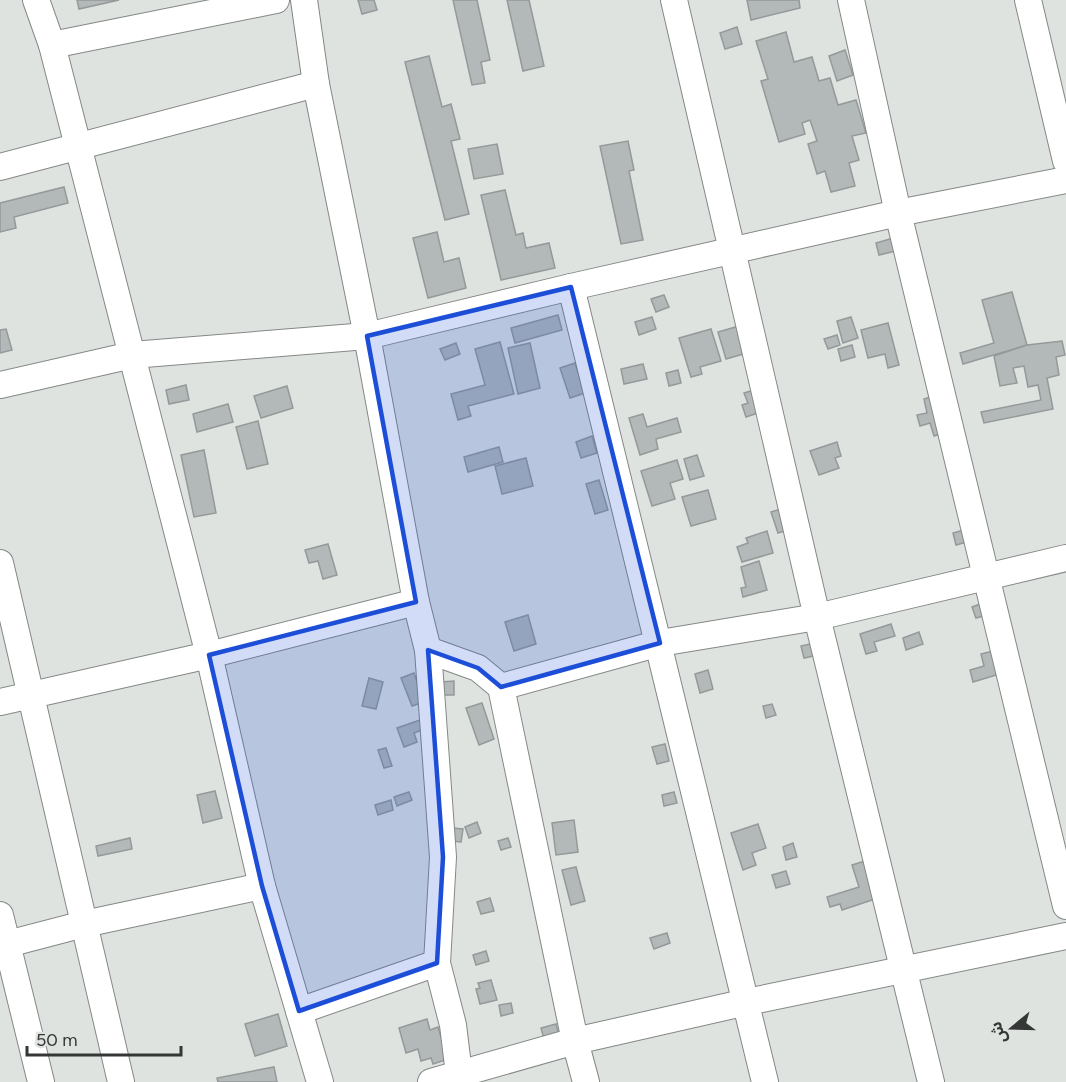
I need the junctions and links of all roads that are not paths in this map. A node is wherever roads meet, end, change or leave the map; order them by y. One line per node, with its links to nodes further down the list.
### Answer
1 (36, 0): 7 (street)
2 (276, 0): 7 (street)
3 (304, 0): 8 (street)
4 (674, 0): 14 (street)
5 (851, 0): 13 (street)
6 (1028, 0): 10 (street)
7 (52, 45): 9 (street)
8 (316, 84): 9 (street); 16 (street)
9 (77, 147): 11 (street); 17 (street)
10 (1066, 161)
11 (0, 167)
12 (1066, 180): 13 (street)
13 (898, 213): 14 (street); 21 (street)
14 (732, 251): 15 (street); 23 (street)
15 (571, 287): 16 (street); 24 (street)
16 (367, 336): 17 (street); 22 (street)
17 (132, 355): 18 (street); 26 (street)
18 (0, 385)
19 (1066, 558): 21 (street)
20 (0, 563): 28 (street)
21 (986, 578): 23 (street); 31 (street)
22 (416, 602): 25 (street); 26 (street)
23 (818, 617): 24 (street); 37 (street)
24 (660, 644): 27 (street); 38 (street)
25 (428, 650): 27 (street); 36 (street)
26 (209, 656): 28 (street); 30 (street)
27 (501, 687): 40 (street)
28 (30, 695): 29 (street); 33 (street)
29 (0, 702)
30 (262, 886): 33 (street); 39 (street)
31 (1066, 906)
32 (0, 915): 35 (street)
33 (84, 924): 35 (street); 43 (street)
34 (1066, 936): 37 (street)
35 (4, 945): 42 (street)
36 (437, 963): 39 (street); 41 (street)
37 (904, 970): 38 (street); 48 (street)
38 (747, 1002): 40 (street); 47 (street)
39 (299, 1011): 44 (street)
40 (575, 1041): 41 (street); 46 (street)
41 (459, 1074): 45 (street)
42 (41, 1082)
43 (122, 1082)
44 (320, 1082)
45 (431, 1082)
46 (586, 1082)
47 (765, 1082)
48 (931, 1082)

